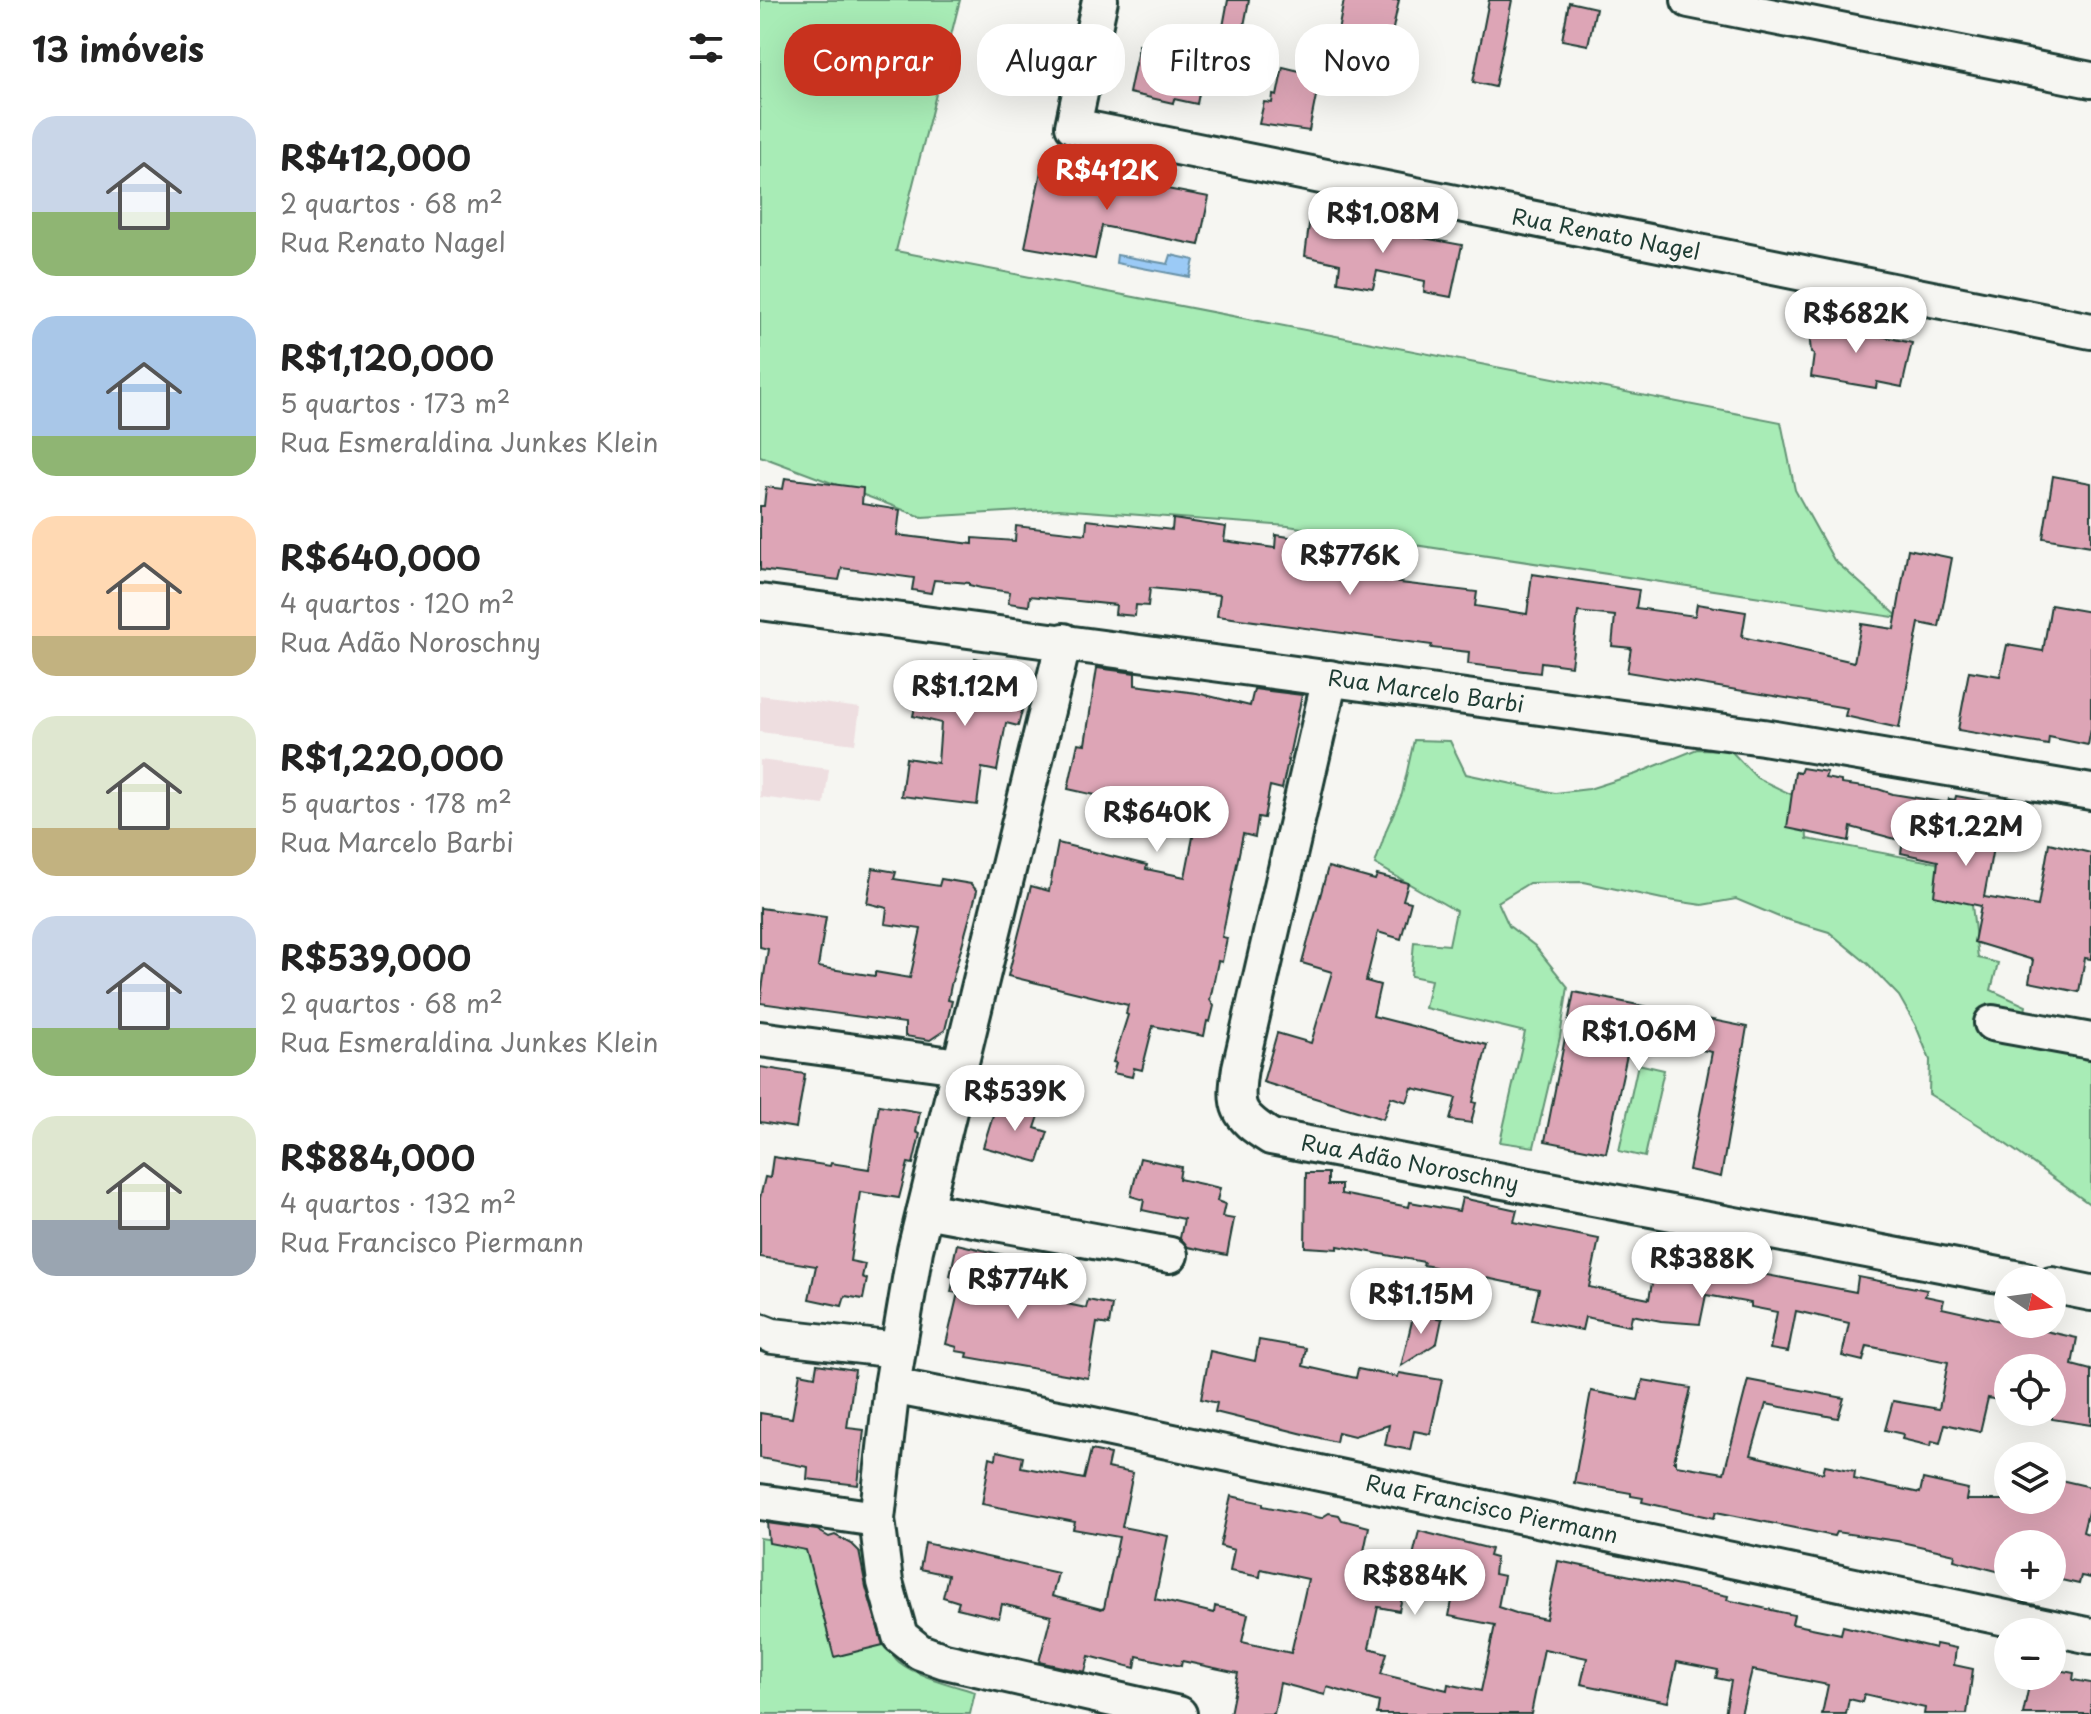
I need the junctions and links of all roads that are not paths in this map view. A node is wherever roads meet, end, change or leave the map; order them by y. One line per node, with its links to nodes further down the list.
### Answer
1 (1100, 0): 4 (street, Rua Renato Nagel)
2 (1689, 0): 3 (street)
3 (2091, 80)
4 (2091, 331)
5 (760, 602): 6 (street, Rua Marcelo Barbi)
6 (1064, 641): 7 (street, Rua Marcelo Barbi); 12 (street)
7 (1330, 678): 8 (street, Rua Marcelo Barbi); 15 (street, Rua Adão Noroschny)
8 (2091, 792)
9 (1992, 1023): 11 (street)
10 (760, 1039): 12 (street)
11 (2091, 1041)
12 (959, 1066): 13 (street)
13 (925, 1210): 14 (street); 19 (street)
14 (1170, 1255)
15 (1994, 1274)
16 (2066, 1288): 17 (street)
17 (2091, 1293)
18 (760, 1331): 19 (street)
19 (897, 1350): 20 (street)
20 (892, 1386): 22 (street); 23 (street, Rua Francisco Piermann)
21 (760, 1502): 22 (street)
22 (877, 1519): 24 (street)
23 (2091, 1636)
24 (1179, 1714)

